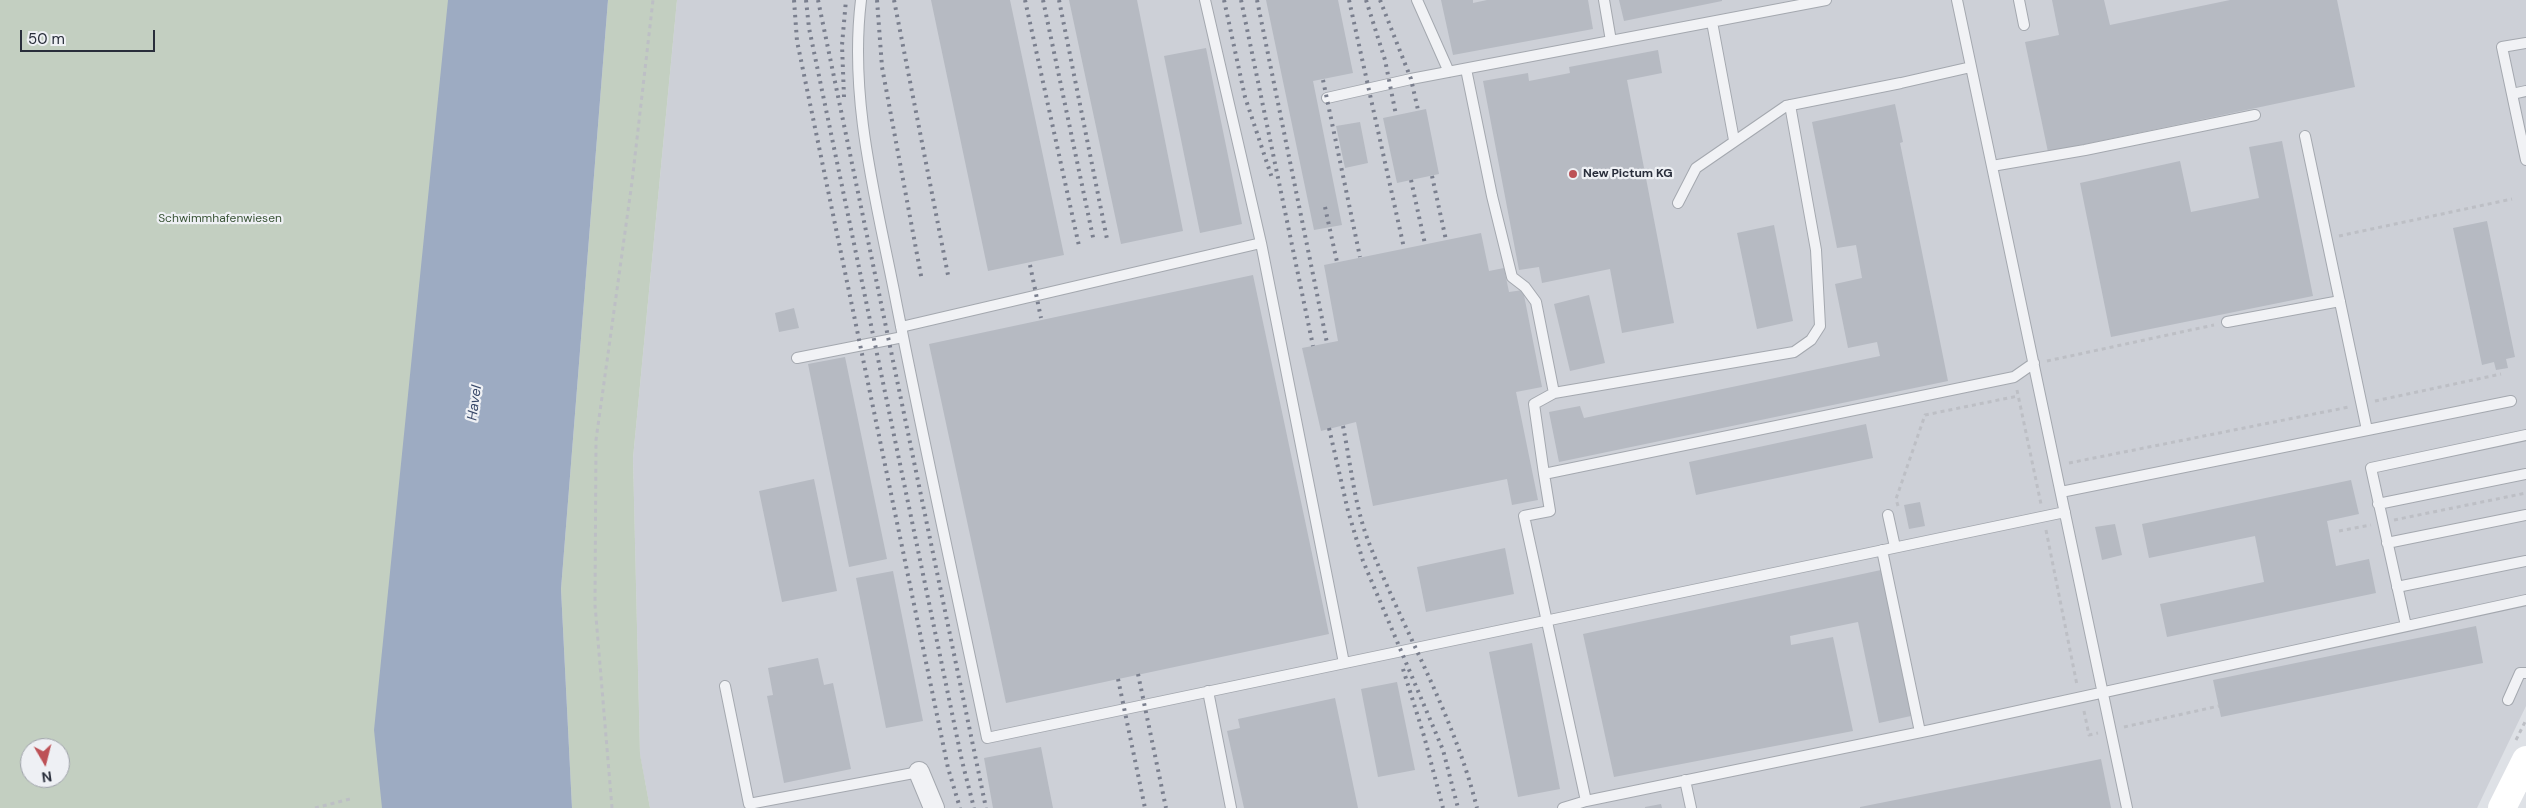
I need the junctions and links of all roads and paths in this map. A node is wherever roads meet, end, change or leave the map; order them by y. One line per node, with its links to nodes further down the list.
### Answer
1 (653, 0): 76 (path)
2 (861, 0): 32 (lane)
3 (1205, 0): 29 (lane)
4 (1417, 0): 15 (lane)
5 (1604, 0): 11 (lane)
6 (1826, 0): 9 (lane)
7 (1958, 0): 13 (lane)
8 (2019, 0): 10 (lane)
9 (1712, 22): 11 (lane); 23 (lane)
10 (2024, 25)
11 (1611, 41): 14 (lane)
12 (2526, 43): 17 (lane)
13 (1972, 66): 19 (lane); 25 (lane)
14 (1466, 69): 15 (lane); 36 (lane)
15 (1449, 72): 18 (lane)
16 (2526, 91): 17 (lane)
17 (2512, 94): 22 (lane)
18 (1327, 98)
19 (1790, 105): 23 (lane); 36 (lane)
20 (2255, 115): 25 (lane)
21 (2305, 136): 28 (lane)
22 (2524, 138): 24 (lane)
23 (1734, 140): 27 (lane)
24 (2526, 160)
25 (1992, 166): 34 (lane)
26 (2512, 199): 28 (path)
27 (1678, 203)
28 (2328, 238): 30 (lane)
29 (1261, 243): 32 (lane); 63 (lane)
30 (2340, 302): 31 (lane); 39 (lane)
31 (2227, 322): 34 (path)
32 (902, 332): 33 (lane); 66 (lane)
33 (797, 358)
34 (2034, 363): 42 (lane); 44 (lane)
35 (2501, 374): 39 (path)
36 (1554, 393): 44 (lane)
37 (2018, 396): 49 (path)
38 (2511, 401): 40 (lane)
39 (2361, 404): 40 (lane); 42 (path)
40 (2367, 430): 46 (lane)
41 (2526, 435): 48 (lane)
42 (2055, 466): 43 (path); 46 (lane)
43 (2034, 470)
44 (1544, 474): 61 (lane)
45 (2526, 474): 48 (lane)
46 (2061, 492): 50 (lane)
47 (2526, 493): 53 (path)
48 (2378, 504): 53 (lane)
49 (1898, 508)
50 (2065, 512): 56 (lane); 67 (lane)
51 (1888, 515): 56 (lane)
52 (2526, 515): 55 (lane)
53 (2382, 522): 54 (path); 55 (lane)
54 (2339, 531)
55 (2387, 543): 59 (lane)
56 (1895, 548): 57 (lane)
57 (1882, 550): 61 (lane); 69 (lane)
58 (2526, 561): 59 (lane)
59 (2397, 587): 62 (lane)
60 (2526, 600): 62 (lane)
61 (1548, 621): 63 (lane); 74 (lane)
62 (2406, 626): 67 (lane)
63 (1344, 662): 66 (lane)
64 (2526, 673): 68 (lane)
65 (725, 686): 71 (lane)
66 (1208, 691): 78 (lane)
67 (2104, 692): 69 (lane); 81 (lane)
68 (2508, 700)
69 (1920, 732): 72 (lane)
70 (2526, 760): 82 (main road)
71 (919, 772): 77 (street)
72 (1685, 780): 74 (lane); 80 (lane)
73 (350, 799): 75 (path)
74 (1586, 801): 79 (lane)
75 (315, 808)
76 (612, 808)
77 (934, 808)
78 (1231, 808)
79 (1563, 808)
80 (1691, 808)
81 (2127, 808)
82 (2502, 808)

